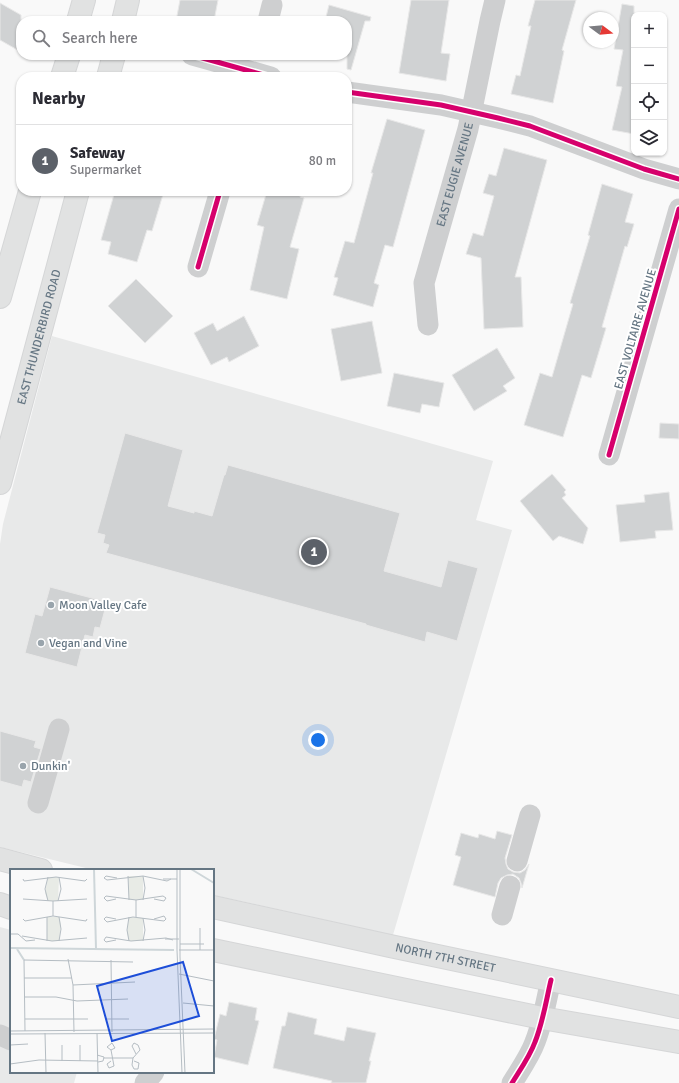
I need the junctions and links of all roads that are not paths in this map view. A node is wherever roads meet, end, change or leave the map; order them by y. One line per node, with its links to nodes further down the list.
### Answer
1 (84, 0): 4 (main road)
2 (128, 0): 5 (main road)
3 (495, 0): 13 (street, EAST EUGIE AVENUE)
4 (79, 16)
5 (123, 16)
6 (67, 60): 10 (main road)
7 (113, 60): 11 (main road)
8 (214, 60): 9 (street)
9 (258, 70)
10 (63, 72)
11 (109, 72)
12 (352, 93): 13 (street)
13 (472, 112): 14 (street); 21 (street, EAST EUGIE AVENUE)
14 (679, 179)
15 (29, 196): 20 (main road)
16 (77, 196): 23 (main road, EAST THUNDERBIRD ROAD)
17 (219, 196): 19 (street)
18 (679, 208): 22 (street, EAST VOLTAIRE AVENUE)
19 (198, 267)
20 (0, 297)
21 (428, 325)
22 (609, 455)
23 (0, 483)
24 (59, 729): 25 (street)
25 (38, 803)
26 (530, 815): 28 (street)
27 (0, 859): 29 (main road)
28 (517, 861)
29 (38, 869)
30 (510, 886): 34 (street)
31 (0, 904): 33 (main road)
32 (214, 907): 36 (main road, NORTH 7TH STREET)
33 (10, 908)
34 (502, 915)
35 (214, 950): 38 (main road)
36 (550, 980): 37 (main road, NORTH 7TH STREET); 38 (street)
37 (679, 1007)
38 (542, 1018): 43 (main road); 46 (street)
39 (0, 1035): 40 (street)
40 (10, 1040)
41 (10, 1040): 42 (street)
42 (0, 1042)
43 (679, 1042)
44 (153, 1073): 45 (street)
45 (145, 1083)
46 (512, 1083)

